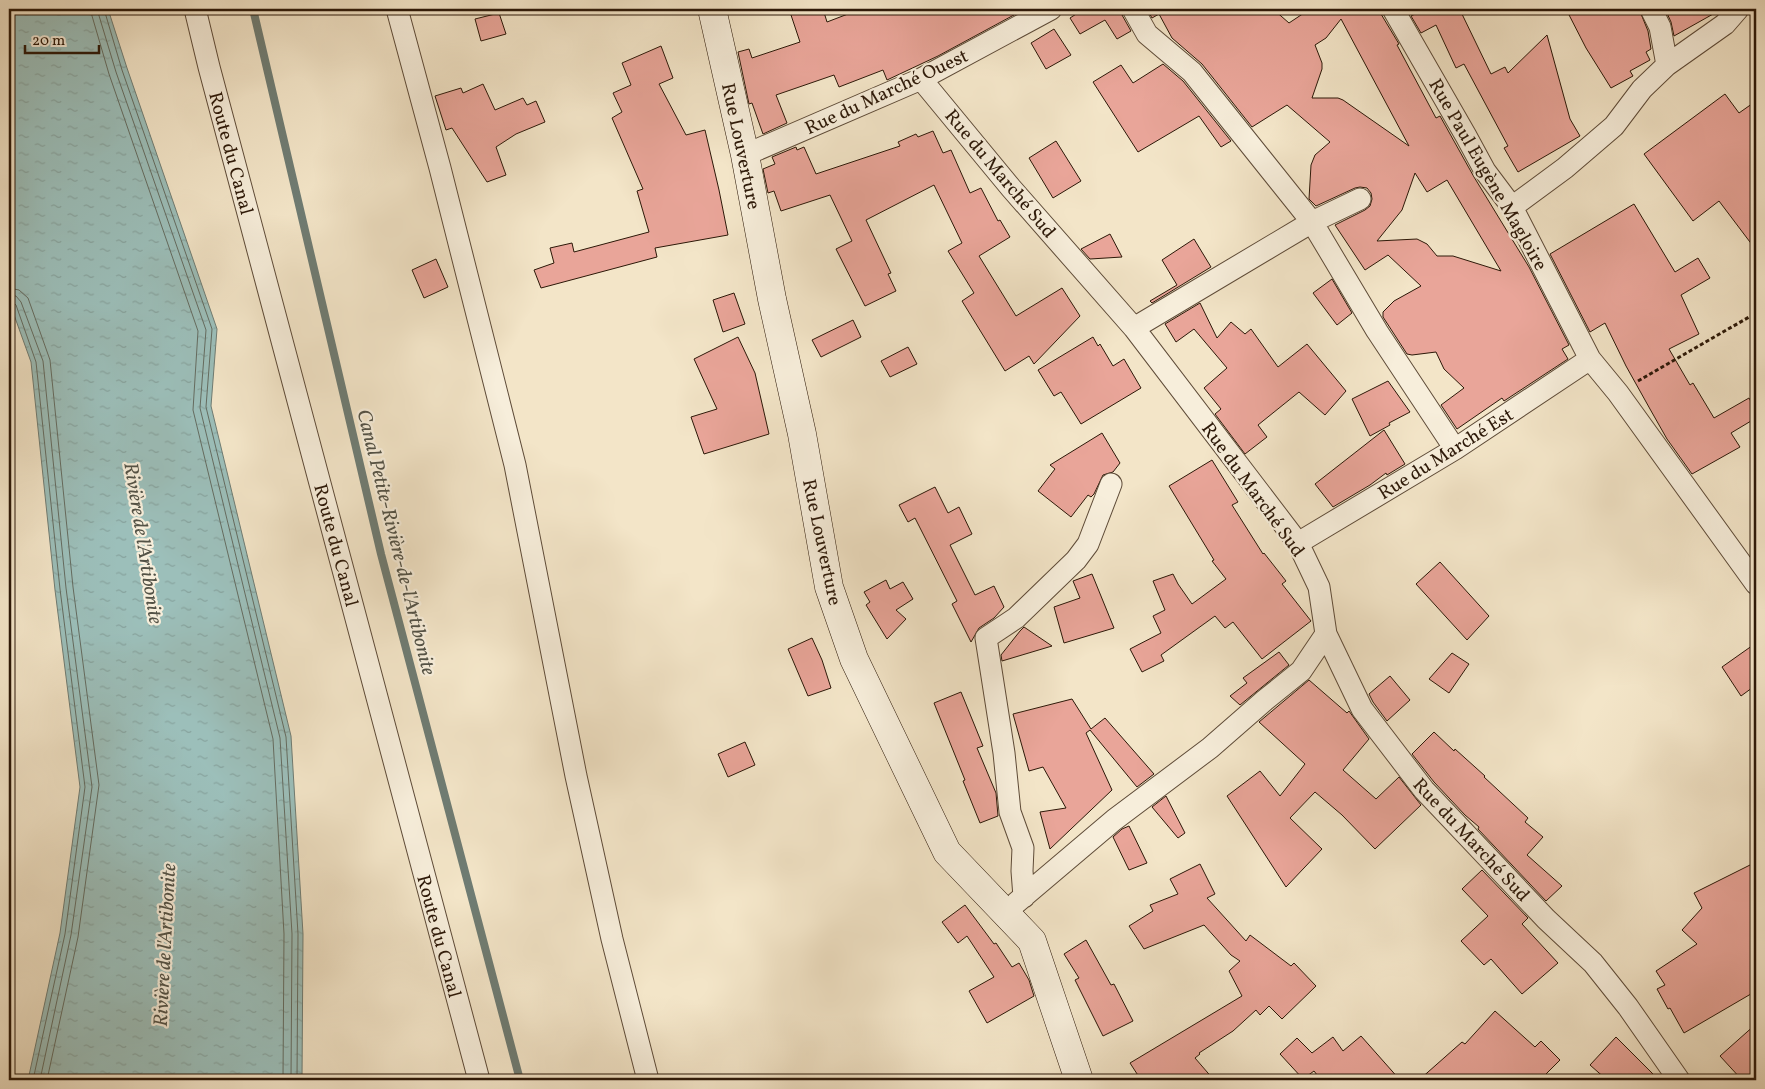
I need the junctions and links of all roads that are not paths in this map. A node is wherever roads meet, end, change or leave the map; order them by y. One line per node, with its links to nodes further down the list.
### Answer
1 (195, 9): 23 (street, Route du Canal)
2 (397, 9): 24 (street)
3 (712, 9): 11 (main road, Rue Louverture)
4 (1051, 9): 10 (street, Rue du Marché Ouest)
5 (1132, 9): 14 (street)
6 (1393, 9): 13 (street, Rue Paul Eugène Magloire)
7 (1652, 9): 9 (street)
8 (1738, 9): 9 (street)
9 (1667, 65): 13 (street)
10 (921, 79): 11 (street, Rue du Marché Ouest); 15 (street, Rue du Marché Sud)
11 (745, 155): 22 (main road, Rue Louverture)
12 (1360, 198): 14 (street)
13 (1512, 207): 16 (street, Rue Paul Eugène Magloire)
14 (1312, 222): 15 (street); 17 (street)
15 (1134, 328): 19 (street, Rue du Marché Sud)
16 (1590, 360): 17 (street, Rue du Marché Est); 20 (street, Rue Paul Eugène Magloire)
17 (1455, 449): 19 (street, Rue du Marché Est)
18 (1111, 484): 22 (street)
19 (1298, 543): 21 (street, Rue du Marché Sud)
20 (1756, 584)
21 (1326, 634): 22 (street); 26 (street, Rue du Marché Sud)
22 (1014, 905): 25 (main road, Rue Louverture)
23 (479, 1080)
24 (648, 1080)
25 (1079, 1080)
26 (1679, 1080)

